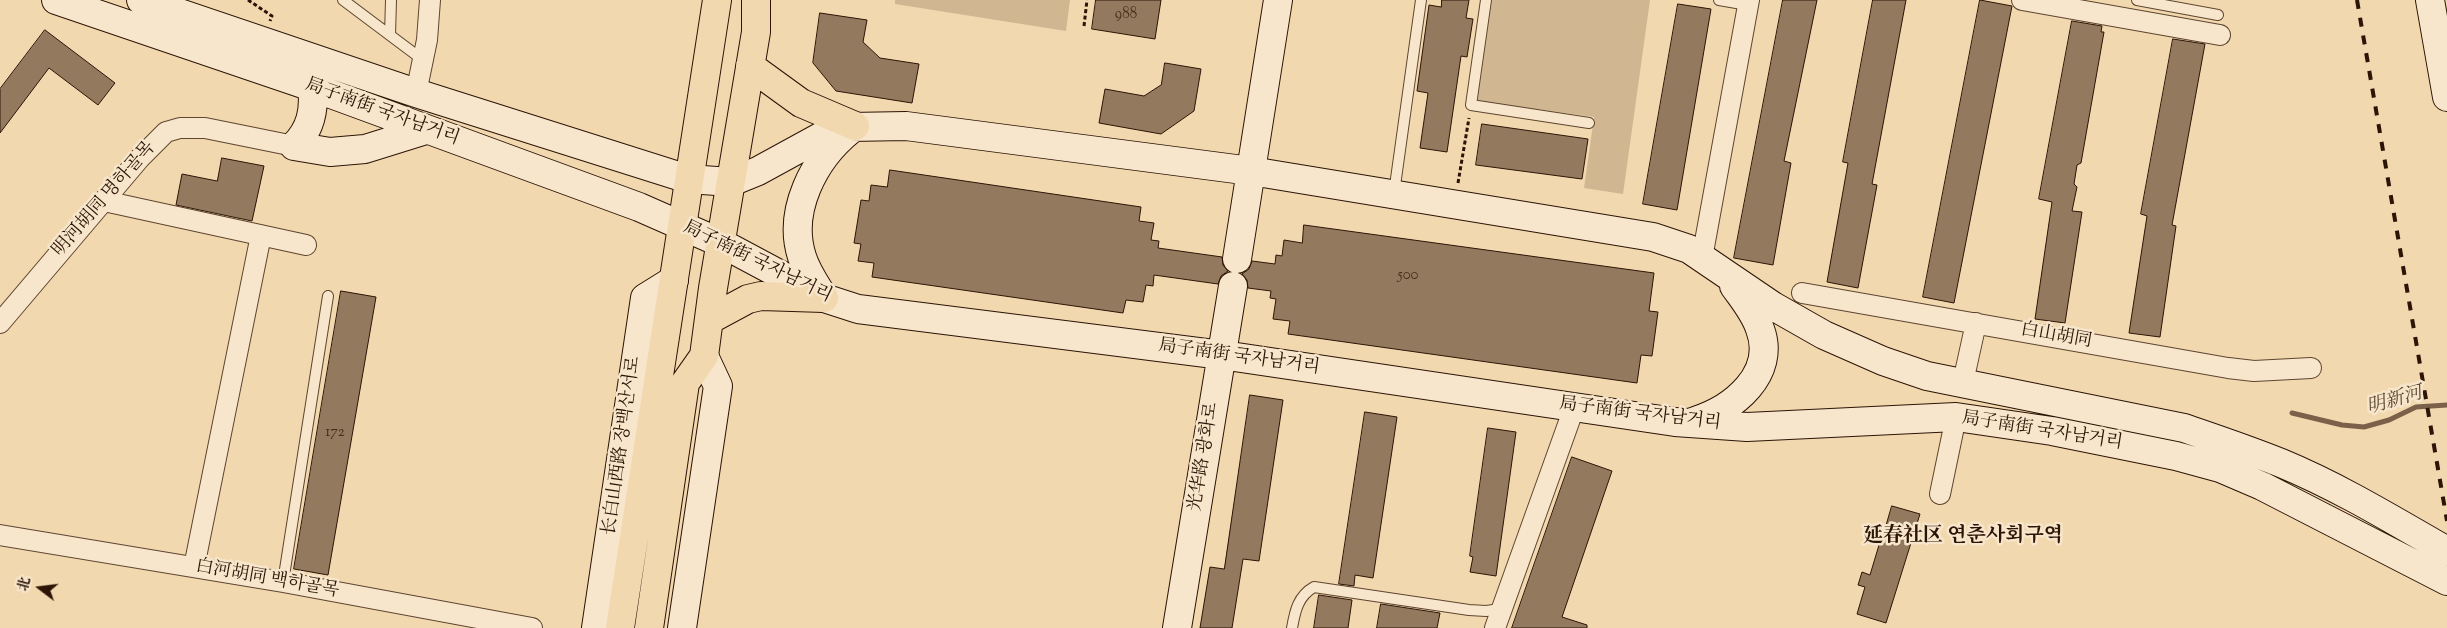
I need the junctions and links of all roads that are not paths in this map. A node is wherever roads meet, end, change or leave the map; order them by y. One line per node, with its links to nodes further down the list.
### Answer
1 (56, 0): 23 (main road, 局子南街 국자남거리)
2 (141, 0): 24 (main road, 局子南街 국자남거리)
3 (343, 0): 19 (lane)
4 (391, 0): 19 (lane)
5 (430, 0): 21 (street)
6 (717, 0): 31 (main road, 长白山西路 장백산서로)
7 (756, 0): 18 (main road)
8 (767, 0): 18 (main road)
9 (1278, 0): 30 (main road)
10 (1421, 0): 33 (lane)
11 (1486, 0): 26 (lane)
12 (1719, 0): 16 (lane)
13 (2022, 0): 20 (street)
14 (2137, 0): 17 (lane)
15 (2430, 0): 25 (main road)
16 (1749, 3): 39 (street)
17 (2218, 14)
18 (756, 32): 22 (main road)
19 (390, 34): 21 (lane)
20 (2220, 35)
21 (423, 60): 24 (street)
22 (750, 66): 27 (main road); 32 (main road)
23 (312, 87): 28 (main road, 局子南街 국자남거리); 29 (main road)
24 (416, 93): 31 (main road, 局子南街 국자남거리)
25 (2447, 96)
26 (1589, 123)
27 (855, 126): 30 (main road, 局子南街 국자남거리); 32 (main road, 局子南街 국자남거리); 46 (main road)
28 (426, 130): 29 (main road); 35 (main road, 局子南街 국자남거리)
29 (294, 146): 34 (street, 明河胡同 명하골목)
30 (1251, 171): 33 (main road, 局子南街 국자남거리); 40 (main road)
31 (688, 179): 32 (main road, 局子南街 국자남거리); 35 (main road, 长白山西路 장백산서로)
32 (731, 182): 37 (main road)
33 (1394, 194): 39 (main road, 局子南街 국자남거리)
34 (104, 201): 36 (street); 48 (street, 明河胡同 명하골목)
35 (684, 226): 37 (main road, 局子南街 국자남거리); 42 (main road, 长白山西路 장백산서로)
36 (261, 235): 38 (street); 60 (street)
37 (721, 244): 46 (main road, 局子南街 국자남거리); 47 (main road)
38 (306, 245)
39 (1702, 258): 41 (main road, 局子南街 국자남거리)
40 (1237, 259)
41 (1727, 275): 53 (main road, 局子南街 국자남거리); 56 (main road)
42 (674, 280): 65 (main road, 长白山西路 장백산서로); 66 (main road, 长白山西路 장백산서로)
43 (1232, 286): 50 (main road, 光华路 광화로)
44 (1802, 293): 49 (street, 白山胡同)
45 (328, 296): 62 (lane)
46 (824, 298): 47 (main road); 50 (main road, 局子南街 국자남거리)
47 (709, 320): 51 (main road)
48 (0, 323)
49 (1976, 323): 52 (street, 白山胡同); 53 (street)
50 (1222, 355): 54 (main road, 局子南街 국자남거리); 69 (main road, 光华路 광화로)
51 (704, 356): 67 (main road); 68 (main road)
52 (2312, 368)
53 (1963, 382): 59 (main road, 局子南街 국자남거리)
54 (1574, 408): 56 (main road, 局子南街 국자남거리); 63 (street)
55 (1956, 417): 56 (main road, 局子南街 국자남거리); 57 (street); 61 (main road, 局子南街 국자남거리)
56 (1689, 423)
57 (1940, 494)
58 (0, 535): 60 (street, 白河胡同 백하골목)
59 (2447, 551)
60 (194, 567): 62 (street, 白河胡同 백하골목)
61 (2447, 581)
62 (283, 582): 64 (street, 白河胡同 백하골목)
63 (1502, 609): 70 (lane); 71 (street)
64 (532, 628)
65 (596, 628)
66 (620, 628)
67 (649, 628)
68 (682, 628)
69 (1176, 628)
70 (1292, 628)
71 (1495, 628)

